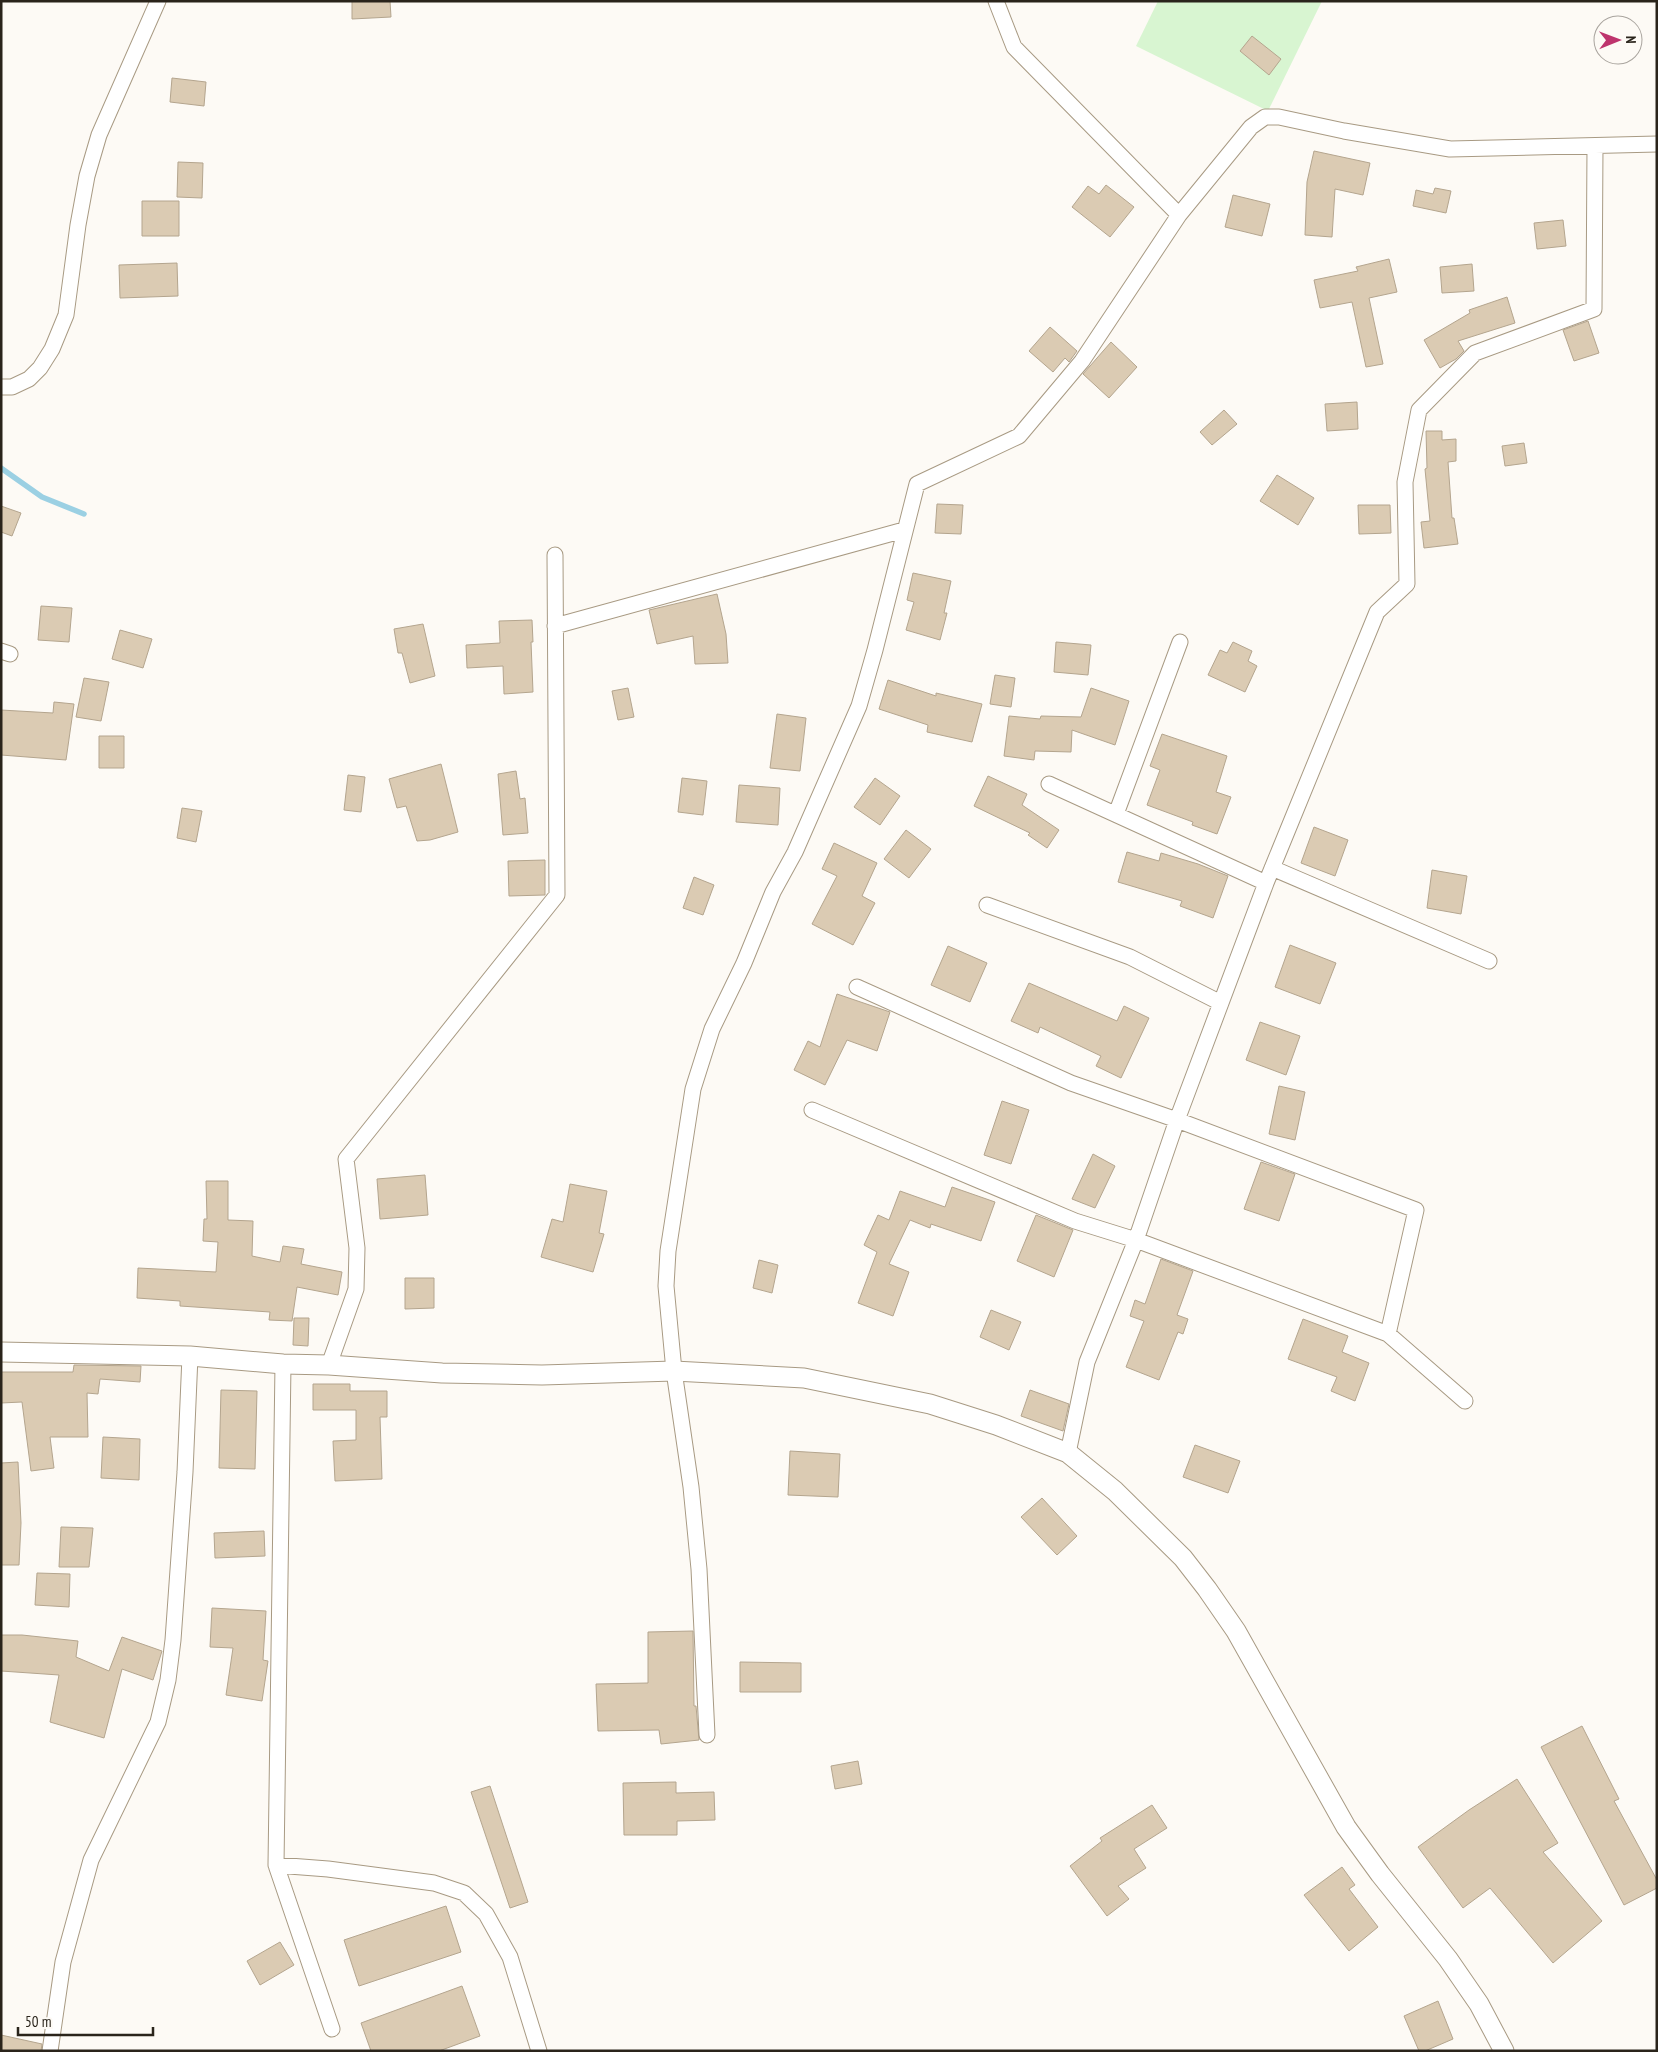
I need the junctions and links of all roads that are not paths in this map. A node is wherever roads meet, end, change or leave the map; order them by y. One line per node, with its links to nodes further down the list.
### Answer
1 (158, 1): 6 (street)
2 (996, 1): 5 (street)
3 (1657, 144): 4 (street)
4 (1595, 147): 5 (street); 13 (street)
5 (1179, 215): 7 (street)
6 (1, 387)
7 (904, 530): 9 (street); 27 (street)
8 (555, 555): 9 (street)
9 (555, 626): 26 (street)
10 (1180, 642): 12 (street)
11 (1049, 784): 12 (street)
12 (1116, 814): 14 (street)
13 (1272, 868): 14 (street); 16 (street)
14 (1266, 883): 18 (street)
15 (987, 905): 18 (street)
16 (1489, 961)
17 (857, 987): 20 (street)
18 (1221, 1003): 20 (street)
19 (812, 1110): 21 (street)
20 (1177, 1120): 21 (street); 22 (street)
21 (1136, 1240): 22 (street); 29 (street)
22 (1388, 1334): 28 (street)
23 (1, 1352): 24 (street)
24 (190, 1356): 25 (street); 33 (street)
25 (283, 1364): 26 (street); 31 (street)
26 (330, 1365): 27 (street)
27 (674, 1372): 29 (street); 30 (street)
28 (1465, 1401)
29 (1068, 1453): 35 (street)
30 (708, 1735)
31 (276, 1865): 32 (street); 34 (street)
32 (332, 2029)
33 (50, 2051)
34 (539, 2051)
35 (1504, 2051)

